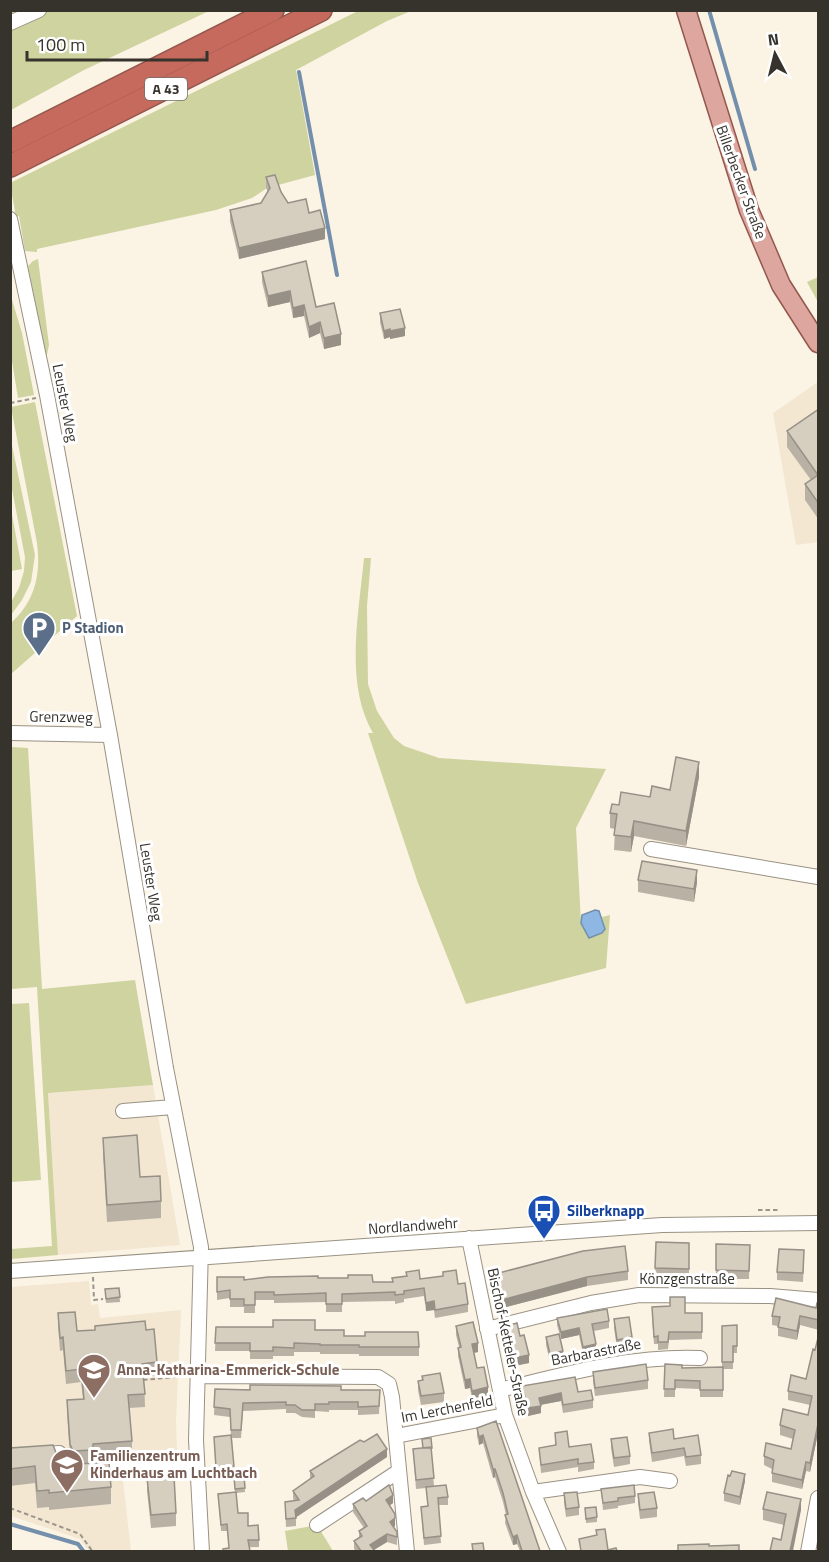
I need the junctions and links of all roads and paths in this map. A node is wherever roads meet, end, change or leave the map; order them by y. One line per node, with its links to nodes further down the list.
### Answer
1 (39, 10): 5 (street)
2 (273, 10): 6 (highway, A 43)
3 (321, 10): 7 (highway, A 43)
4 (686, 10): 9 (main road, Billerbecker Straße)
5 (10, 23)
6 (10, 142)
7 (10, 166)
8 (11, 221): 10 (street, Leuster Weg)
9 (819, 343)
10 (47, 395): 11 (path); 13 (street, Leuster Weg)
11 (10, 403)
12 (10, 733): 13 (street, Grenzweg)
13 (110, 735): 16 (street, Leuster Weg)
14 (651, 849): 15 (street)
15 (819, 877)
16 (173, 1107): 17 (street); 20 (street, Leuster Weg)
17 (123, 1111)
18 (819, 1223): 19 (street, Nordlandwehr)
19 (469, 1238): 20 (street, Nordlandwehr); 25 (street, Bischof-Ketteler-Straße)
20 (201, 1258): 21 (street, Nordlandwehr); 27 (street, Leuster Weg)
21 (92, 1266): 22 (street, Nordlandwehr); 23 (path)
22 (10, 1271)
23 (103, 1299)
24 (819, 1300): 25 (street, Könzgenstraße)
25 (487, 1329): 29 (street, Bischof-Ketteler-Straße)
26 (700, 1358): 29 (street, Barbarastraße)
27 (198, 1376): 28 (path); 31 (street, Im Lerchenfeld); 33 (street, Leuster Weg)
28 (143, 1380)
29 (500, 1390): 30 (street, Bischof-Ketteler-Straße)
30 (505, 1415): 31 (street, Im Lerchenfeld); 36 (street, Bischof-Ketteler-Straße)
31 (396, 1436): 34 (street, Im Lerchenfeld)
32 (10, 1457): 33 (street)
33 (196, 1465): 41 (street, Leuster Weg)
34 (399, 1471): 39 (street); 42 (street, Im Lerchenfeld)
35 (670, 1481): 36 (street)
36 (533, 1492): 43 (street, Bischof-Ketteler-Straße)
37 (819, 1498): 44 (street)
38 (10, 1508): 40 (path)
39 (317, 1525)
40 (93, 1551)
41 (202, 1551)
42 (407, 1551)
43 (559, 1551)
44 (808, 1551)

